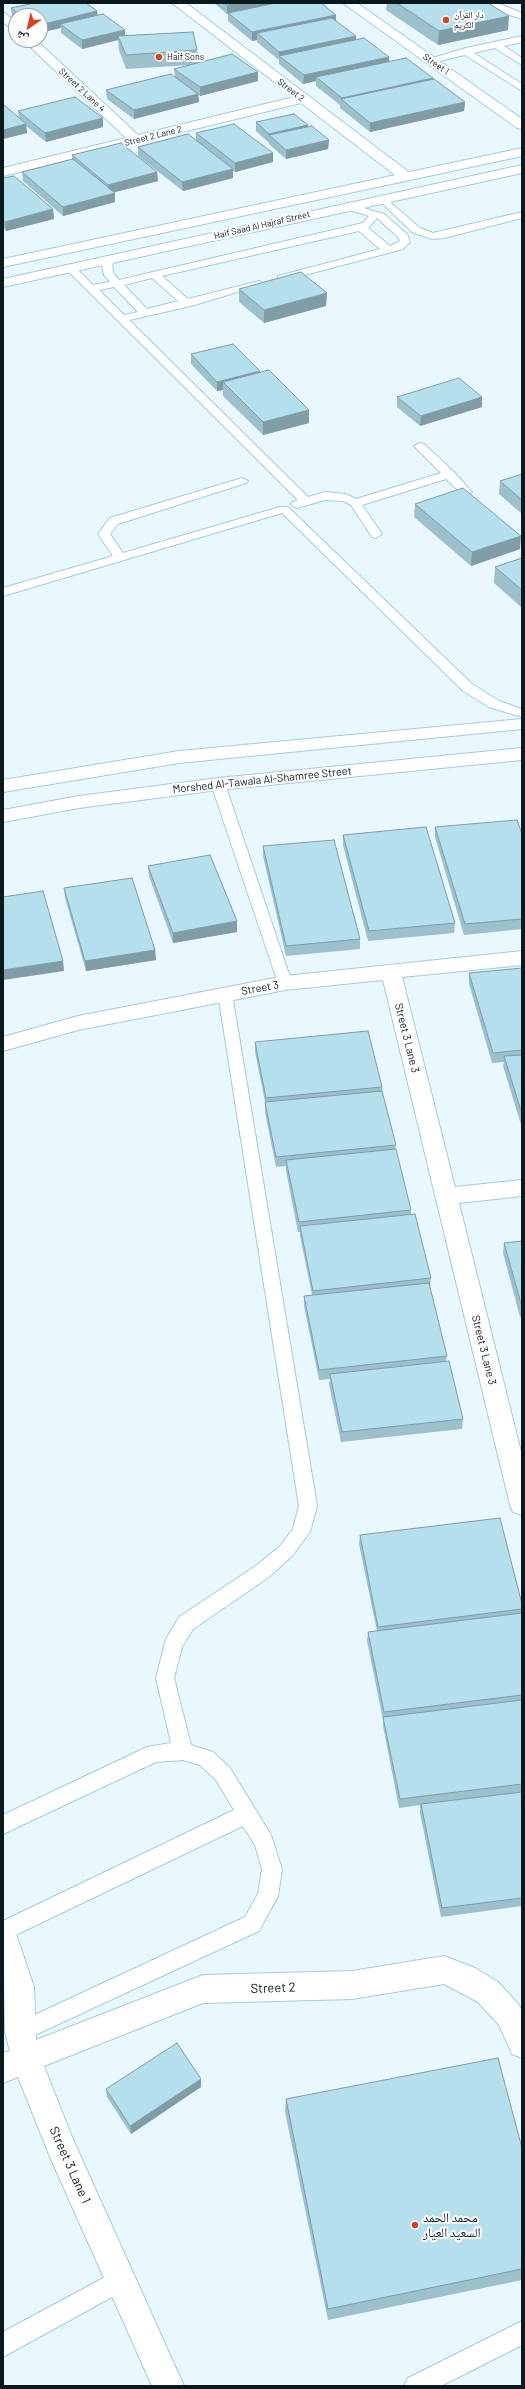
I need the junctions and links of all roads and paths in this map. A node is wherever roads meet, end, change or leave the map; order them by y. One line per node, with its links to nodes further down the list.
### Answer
1 (178, 3): 12 (street, Street 2)
2 (350, 3): 9 (street, Street 1)
3 (491, 3): 4 (lane)
4 (522, 16)
5 (522, 39): 6 (lane)
6 (495, 44): 8 (lane); 10 (lane)
7 (38, 48): 14 (street, Street 2 Lane 4)
8 (466, 51): 9 (lane); 11 (lane)
9 (430, 60): 13 (street, Street 1)
10 (522, 62)
11 (522, 88)
12 (302, 100): 14 (street, Street 2 Lane 2); 18 (street, Street 2)
13 (522, 125)
14 (136, 140): 17 (street, Street 2 Lane 2)
15 (521, 152): 18 (street, Haif Saad Al Hajraf Street)
16 (522, 169): 19 (street, Haif Saad Al Hajraf Street)
17 (3, 172)
18 (405, 176): 24 (street, Haif Saad Al Hajraf Street)
19 (382, 198): 20 (street, Haif Saad Al Hajraf Street); 22 (lane)
20 (347, 206): 21 (lane); 26 (street, Haif Saad Al Hajraf Street)
21 (375, 214): 23 (lane); 27 (lane)
22 (522, 215)
23 (361, 228): 27 (lane); 32 (lane)
24 (154, 229): 25 (street, Haif Saad Al Hajraf Street); 26 (street)
25 (114, 238): 28 (street); 30 (street, Haif Saad Al Hajraf Street)
26 (173, 245): 28 (street, Haif Saad Al Hajraf Street)
27 (388, 250): 36 (lane)
28 (127, 255): 29 (street, Haif Saad Al Hajraf Street)
29 (110, 259): 31 (street, Haif Saad Al Hajraf Street); 34 (lane)
30 (3, 263)
31 (69, 267): 33 (street, Haif Saad Al Hajraf Street); 35 (lane)
32 (155, 275): 34 (lane); 36 (lane)
33 (3, 282)
34 (115, 283): 35 (lane); 37 (lane)
35 (91, 289): 38 (lane)
36 (188, 304): 37 (lane)
37 (145, 313): 38 (lane)
38 (121, 319): 43 (lane)
39 (420, 446): 40 (lane)
40 (450, 474): 42 (lane); 44 (lane)
41 (242, 482): 47 (lane)
42 (466, 492)
43 (306, 502): 44 (lane); 45 (lane)
44 (355, 503): 46 (lane)
45 (284, 508): 47 (lane); 49 (lane)
46 (376, 534)
47 (120, 557): 48 (lane)
48 (3, 592)
49 (522, 713)
50 (522, 724): 55 (street)
51 (522, 730): 53 (street)
52 (522, 754): 53 (street, Morshed Al-Tawala Al-Shamree Street)
53 (442, 762): 54 (street, Morshed Al-Tawala Al-Shamree Street)
54 (218, 784): 56 (street, Morshed Al-Tawala Al-Shamree Street); 59 (lane)
55 (3, 786)
56 (3, 816)
57 (522, 958): 58 (street, Street 3)
58 (391, 973): 59 (street, Street 3); 63 (street, Street 3 Lane 3)
59 (285, 983): 60 (street, Street 3)
60 (225, 994): 61 (street, Street 3); 66 (lane)
61 (3, 1044)
62 (522, 1188): 63 (street)
63 (446, 1196): 64 (street, Street 3 Lane 3)
64 (518, 1471): 65 (street, Street 3 Lane 3)
65 (522, 1505)
66 (183, 1751): 67 (lane); 68 (lane)
67 (247, 1814): 69 (lane); 72 (lane)
68 (3, 1826)
69 (3, 1931)
70 (3, 1935): 72 (street, Street 3 Lane 1)
71 (522, 2044): 72 (street, Street 2)
72 (16, 2053): 73 (street, Street 3 Lane 1)
73 (122, 2279): 75 (lane); 76 (street, Street 3 Lane 1)
74 (522, 2333): 77 (lane)
75 (3, 2345)
76 (168, 2386)
77 (416, 2386)

